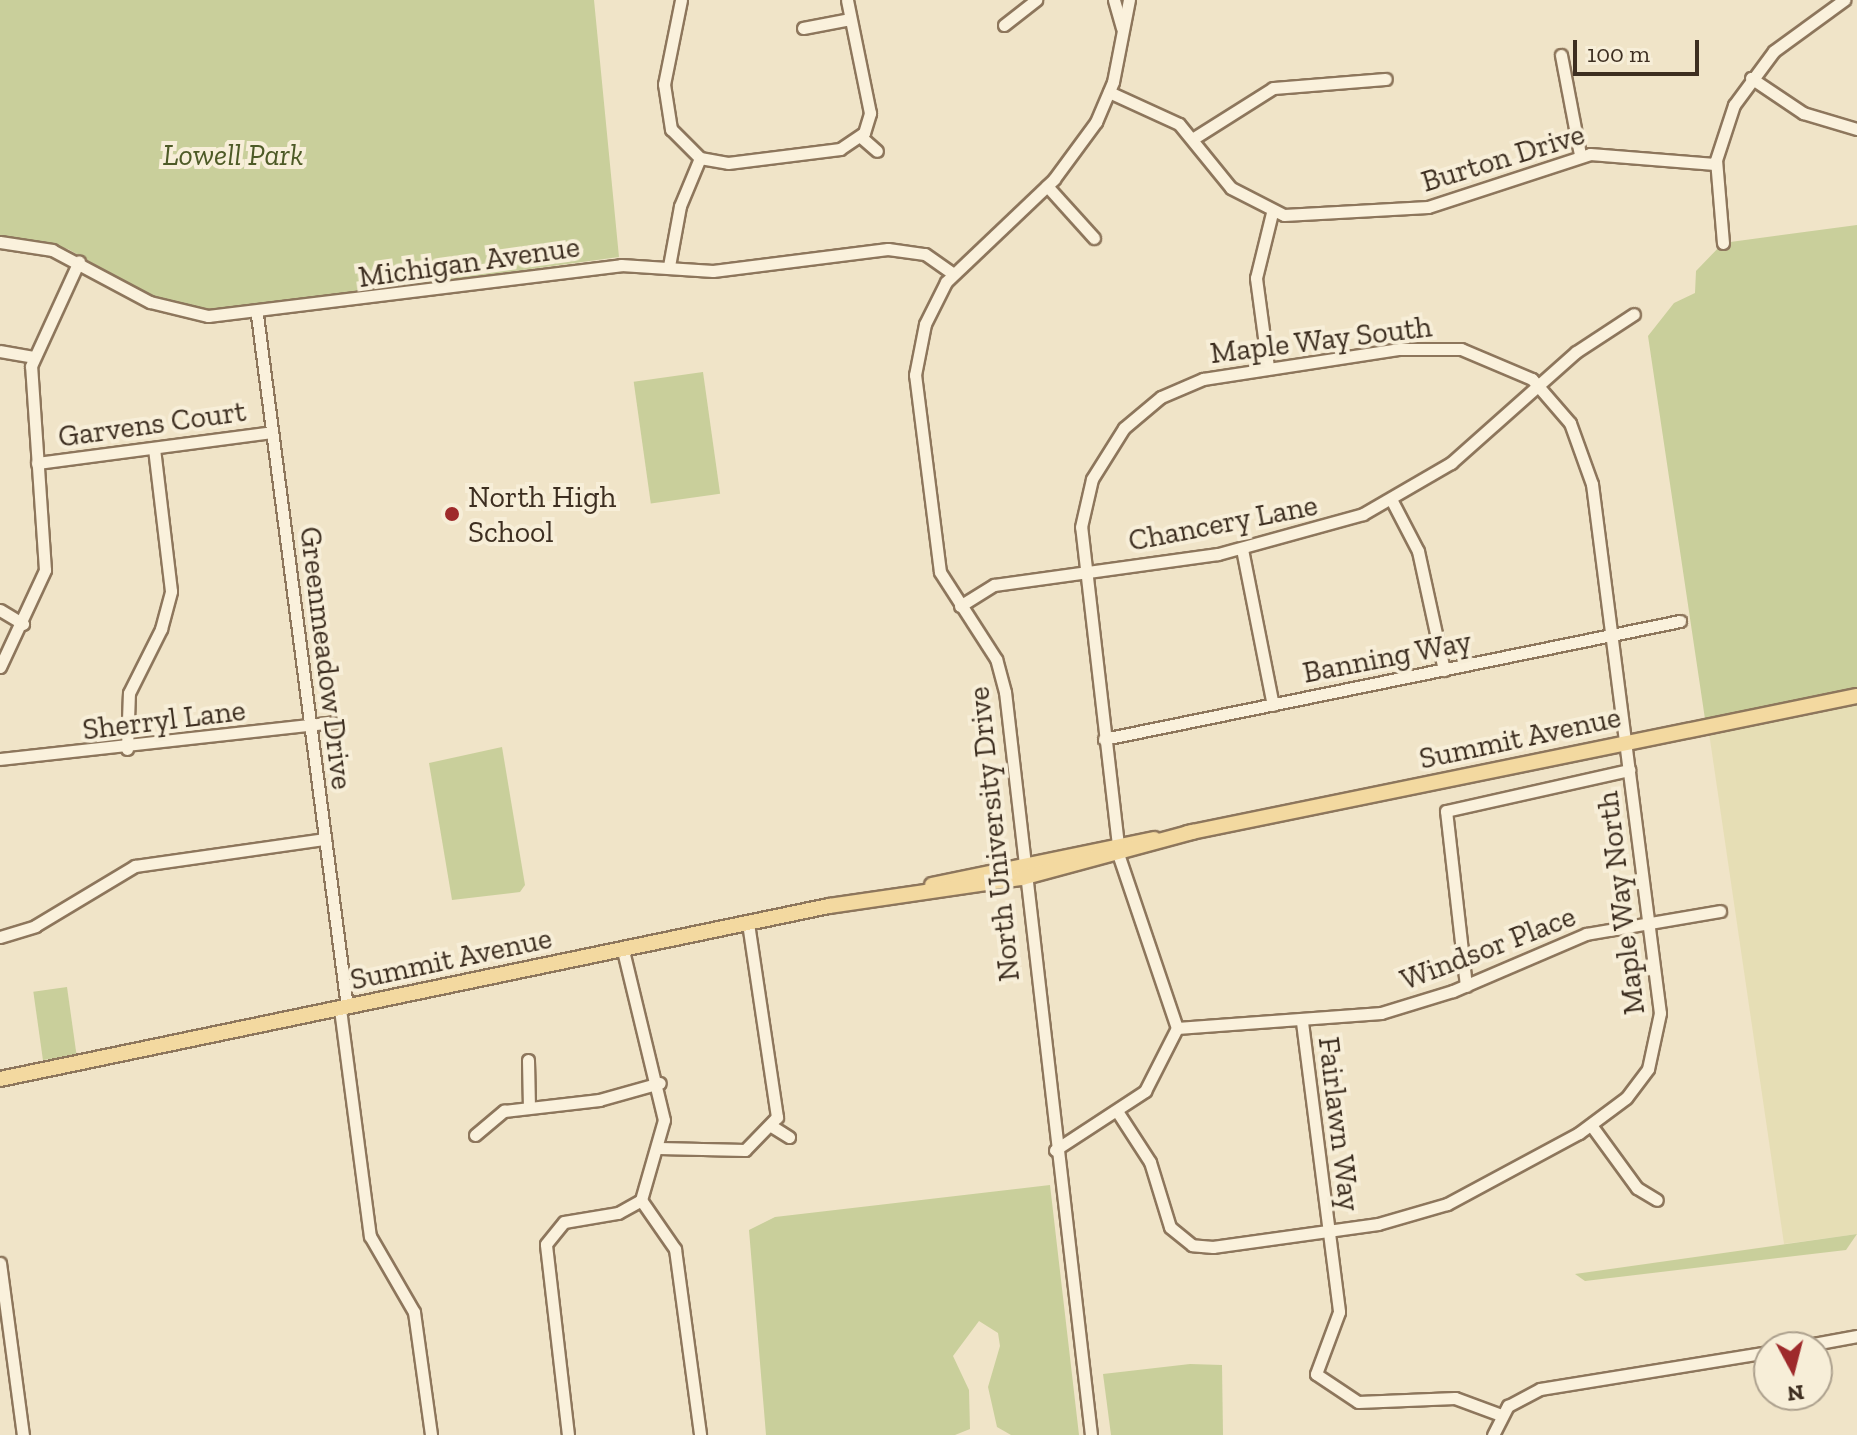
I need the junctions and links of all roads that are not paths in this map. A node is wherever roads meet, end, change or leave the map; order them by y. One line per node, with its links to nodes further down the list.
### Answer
1 (681, 0): 20 (street)
2 (847, 0): 7 (street)
3 (1036, 0): 8 (street)
4 (1114, 0): 10 (street, North University Drive)
5 (1129, 0): 10 (street, North University Drive)
6 (1844, 0): 12 (street)
7 (850, 19): 9 (street); 16 (street)
8 (1004, 25)
9 (803, 28)
10 (1122, 28): 14 (street, North University Drive)
11 (1561, 55): 19 (street)
12 (1751, 78): 15 (street); 21 (street)
13 (1386, 79): 17 (street)
14 (1109, 92): 17 (street); 22 (street, North University Drive)
15 (1857, 129)
16 (861, 137): 18 (street); 20 (street)
17 (1194, 138): 23 (street)
18 (877, 151)
19 (1580, 155): 21 (street, Burton Drive); 23 (street, Burton Drive)
20 (700, 158): 28 (street)
21 (1715, 164): 26 (street)
22 (1047, 186): 24 (street); 29 (street, North University Drive)
23 (1272, 213): 34 (street)
24 (1094, 238)
25 (0, 242): 27 (street, Michigan Avenue)
26 (1723, 243)
27 (79, 261): 30 (street, Michigan Avenue); 33 (street)
28 (669, 266): 29 (street, Michigan Avenue); 30 (street, Michigan Avenue)
29 (952, 273): 42 (street, North University Drive)
30 (257, 315): 36 (street, Greenmeadow Drive)
31 (1631, 317): 35 (street, Chancery Lane)
32 (0, 351): 33 (street)
33 (33, 357): 38 (street)
34 (1268, 367): 35 (street, Maple Way South); 41 (street, Maple Way South)
35 (1539, 386): 39 (street, Chancery Lane); 46 (street, Maple Way South)
36 (272, 432): 37 (street, Garvens Court); 52 (street, Greenmeadow Drive)
37 (154, 448): 38 (street, Garvens Court); 55 (street)
38 (37, 463): 45 (street)
39 (1392, 501): 40 (street, Chancery Lane); 48 (street)
40 (1242, 549): 41 (street, Chancery Lane); 50 (street)
41 (1083, 573): 42 (street, Chancery Lane); 53 (street, Maple Way South)
42 (960, 606): 60 (street, North University Drive)
43 (0, 610): 45 (street)
44 (1680, 621): 46 (street, Banning Way)
45 (23, 624): 47 (street)
46 (1611, 636): 48 (street, Banning Way); 54 (street, Maple Way South)
47 (0, 667)
48 (1444, 670): 50 (street, Banning Way)
49 (1857, 696): 54 (main road, Summit Avenue)
50 (1273, 705): 53 (street, Banning Way)
51 (333, 722): 52 (street, Sherryl Lane)
52 (310, 725): 55 (street, Sherryl Lane); 58 (street, Greenmeadow Drive)
53 (1104, 739): 59 (street, Maple Way South)
54 (1625, 742): 57 (street, Maple Way North); 59 (main road, Summit Avenue)
55 (127, 749): 56 (street, Sherryl Lane)
56 (0, 759)
57 (1629, 770): 62 (street, Maple Way North); 66 (street)
58 (325, 839): 64 (street); 67 (street, Greenmeadow Drive)
59 (1118, 851): 60 (main road, Summit Avenue); 69 (street, Maple Way South)
60 (1021, 870): 63 (main road, Summit Avenue); 80 (street, North University Drive)
61 (1720, 911): 62 (street, Windsor Place)
62 (1648, 921): 66 (street, Windsor Place); 75 (street, Maple Way North)
63 (748, 923): 65 (main road, Summit Avenue); 76 (street)
64 (0, 937)
65 (623, 950): 67 (main road, Summit Avenue); 72 (street)
66 (1466, 986): 68 (street, Windsor Place)
67 (343, 1008): 71 (main road, Summit Avenue); 91 (street, Greenmeadow Drive)
68 (1302, 1022): 69 (street, Windsor Place); 83 (street, Fairlawn Way)
69 (1177, 1028): 74 (street)
70 (528, 1060): 73 (street)
71 (0, 1079)
72 (660, 1083): 73 (street); 79 (street)
73 (529, 1106): 77 (street)
74 (1119, 1114): 80 (street); 83 (street, Maple Way North)
75 (1591, 1125): 82 (street); 83 (street, Maple Way North)
76 (773, 1127): 78 (street); 79 (street)
77 (475, 1135)
78 (789, 1137)
79 (659, 1148): 81 (street)
80 (1055, 1150): 94 (street, North University Drive)
81 (641, 1200): 92 (street); 93 (street)
82 (1657, 1200)
83 (1329, 1232): 89 (street, Fairlawn Way)
84 (0, 1263): 85 (street)
85 (4, 1334): 90 (street)
86 (1857, 1336): 87 (street)
87 (1833, 1340)
88 (1753, 1355): 89 (street)
89 (1501, 1415): 95 (street)
90 (23, 1435)
91 (431, 1435)
92 (568, 1435)
93 (700, 1435)
94 (1091, 1435)
95 (1493, 1435)

